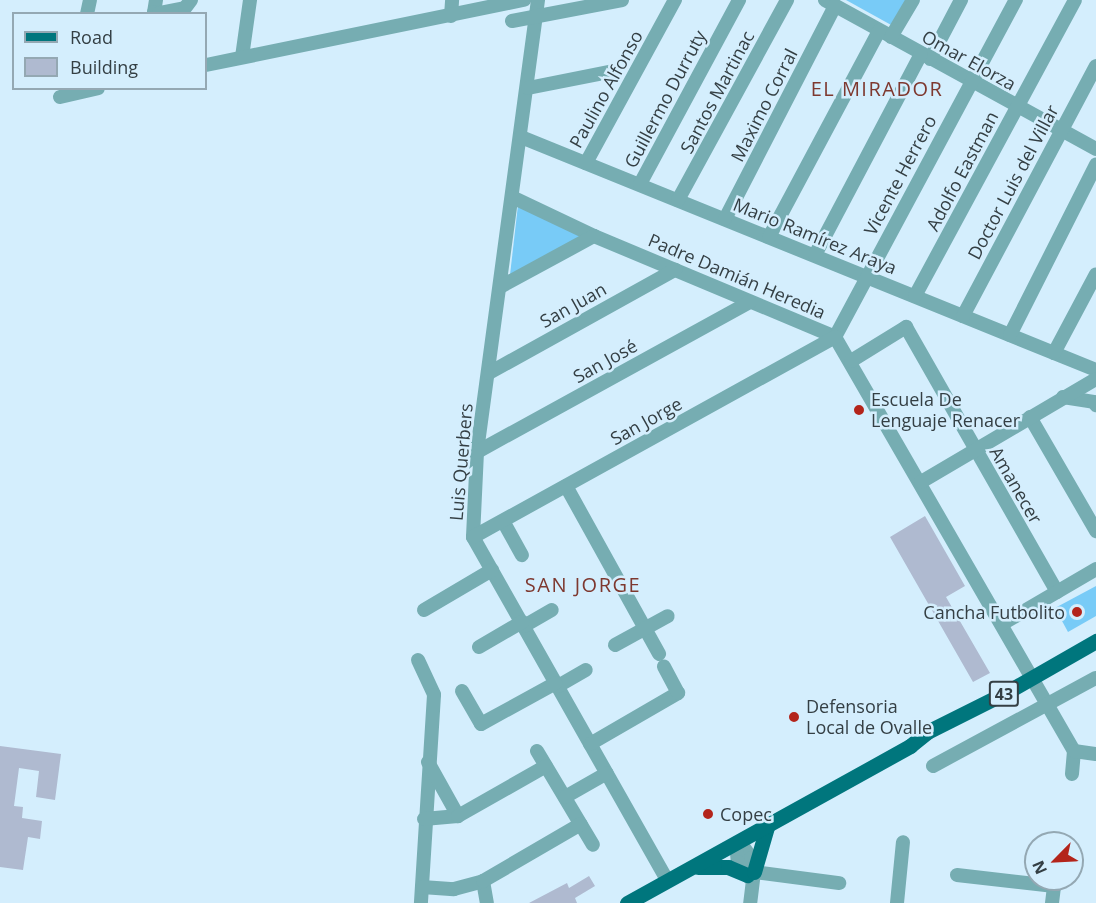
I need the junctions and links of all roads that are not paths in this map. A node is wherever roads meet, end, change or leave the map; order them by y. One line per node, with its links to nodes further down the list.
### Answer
1 (191, 0): 16 (street)
2 (250, 0): 22 (street)
3 (452, 0): 17 (street)
4 (524, 0): 14 (street)
5 (538, 0): 18 (street, Luis Querbers)
6 (622, 0): 18 (street)
7 (675, 0): 34 (street, Paulino Alfonso)
8 (739, 0): 36 (street, Guillermo Durruty)
9 (787, 0): 38 (street, Santos Martinac)
10 (913, 0): 20 (street)
11 (962, 0): 21 (street)
12 (1016, 0): 26 (street, Vicente Herrero)
13 (1075, 0): 30 (street, Adolfo Eastman)
14 (495, 3): 17 (street)
15 (830, 3): 20 (street, Omar Elorza); 39 (street, Maximo Corral)
16 (164, 12)
17 (451, 16): 22 (street)
18 (536, 17): 19 (street); 27 (street, Luis Querbers)
19 (512, 21)
20 (885, 34): 21 (street, Omar Elorza); 41 (street)
21 (925, 56): 26 (street, Omar Elorza); 42 (street)
22 (242, 57): 23 (street)
23 (207, 65)
24 (1096, 66): 31 (street, Doctor Luis del Villar)
25 (609, 72): 27 (street)
26 (971, 81): 30 (street, Omar Elorza); 45 (street, Vicente Herrero)
27 (528, 88): 32 (street, Luis Querbers)
28 (86, 90): 29 (street)
29 (67, 93)
30 (1017, 107): 31 (street, Omar Elorza); 47 (street, Adolfo Eastman)
31 (1060, 130): 33 (street, Omar Elorza); 49 (street, Doctor Luis del Villar)
32 (521, 137): 34 (street, Mario Ramírez Araya); 37 (street, Luis Querbers)
33 (1096, 148)
34 (586, 163): 36 (street, Mario Ramírez Araya)
35 (1096, 165): 50 (street)
36 (640, 184): 38 (street, Mario Ramírez Araya)
37 (512, 197): 40 (street, Padre Damián Heredia); 46 (street, Luis Querbers)
38 (678, 200): 39 (street, Mario Ramírez Araya)
39 (725, 219): 41 (street, Mario Ramírez Araya)
40 (594, 236): 43 (street, Padre Damián Heredia); 46 (street)
41 (769, 237): 42 (street, Mario Ramírez Araya)
42 (815, 255): 45 (street, Mario Ramírez Araya)
43 (675, 270): 48 (street, Padre Damián Heredia); 55 (street, San Juan)
44 (1096, 274): 52 (street)
45 (866, 276): 47 (street, Mario Ramírez Araya); 51 (street, Vicente Herrero)
46 (500, 287): 55 (street, Luis Querbers)
47 (915, 296): 49 (street, Mario Ramírez Araya)
48 (750, 302): 51 (street, Padre Damián Heredia); 61 (street, San José)
49 (963, 316): 50 (street, Mario Ramírez Araya)
50 (1010, 335): 52 (street, Mario Ramírez Araya)
51 (835, 337): 53 (street, Padre Damián Heredia); 63 (street, San Jorge)
52 (1054, 353): 54 (street, Mario Ramírez Araya)
53 (850, 361): 60 (street, Amanecer); 62 (street, Padre Damián Heredia)
54 (1096, 370)
55 (489, 373): 61 (street, Luis Querbers)
56 (1096, 379): 57 (street)
57 (1063, 398): 58 (street); 59 (street)
58 (1096, 405)
59 (1029, 417): 60 (street); 65 (street)
60 (975, 450): 62 (street); 70 (street, Amanecer)
61 (477, 452): 66 (street, Luis Querbers)
62 (921, 482): 75 (street, Padre Damián Heredia)
63 (566, 486): 64 (street, San Jorge); 76 (street)
64 (503, 521): 66 (street, San Jorge); 67 (street)
65 (1096, 531)
66 (473, 537): 69 (street, Luis Querbers)
67 (522, 555)
68 (1096, 569): 70 (street)
69 (492, 570): 71 (street); 74 (street, Luis Querbers)
70 (1058, 592): 75 (street)
71 (424, 610)
72 (552, 610): 74 (street)
73 (668, 616): 76 (street)
74 (523, 624): 79 (street); 85 (street, Luis Querbers)
75 (1002, 624): 84 (street, Padre Damián Heredia)
76 (645, 628): 78 (street); 88 (street)
77 (1096, 641): 84 (main road, 43)
78 (615, 645)
79 (479, 647)
80 (1096, 651): 84 (main road, 43)
81 (418, 660): 92 (street)
82 (586, 670): 85 (street)
83 (1096, 678): 87 (street)
84 (1035, 681): 87 (street, Padre Damián Heredia); 101 (main road, 43)
85 (557, 684): 86 (street); 88 (street, Luis Querbers)
86 (462, 691)
87 (1047, 704): 90 (street, Padre Damián Heredia); 94 (street)
88 (591, 744): 95 (street, Luis Querbers)
89 (537, 751): 93 (street)
90 (1074, 751): 91 (street); 96 (street)
91 (1095, 753)
92 (428, 762): 98 (street); 99 (street)
93 (546, 766): 97 (street); 98 (street)
94 (933, 766)
95 (607, 773): 97 (street); 108 (street, Luis Querbers)
96 (1072, 774)
97 (565, 797): 100 (street)
98 (458, 816): 99 (street)
99 (424, 819): 112 (street)
100 (581, 824): 104 (street); 110 (street)
101 (767, 827): 103 (main road, 43); 107 (main road)
102 (903, 842): 117 (street)
103 (738, 843): 105 (main road, 43); 107 (street)
104 (593, 845)
105 (689, 868): 107 (main road); 108 (main road, 43)
106 (957, 875): 109 (street)
107 (751, 876): 111 (street); 116 (street)
108 (667, 880): 115 (main road, 43)
109 (1024, 880)
110 (483, 881): 112 (street); 114 (street)
111 (839, 884)
112 (422, 887): 113 (street)
113 (421, 903)
114 (487, 903)
115 (627, 903)
116 (750, 903)
117 (897, 903)

